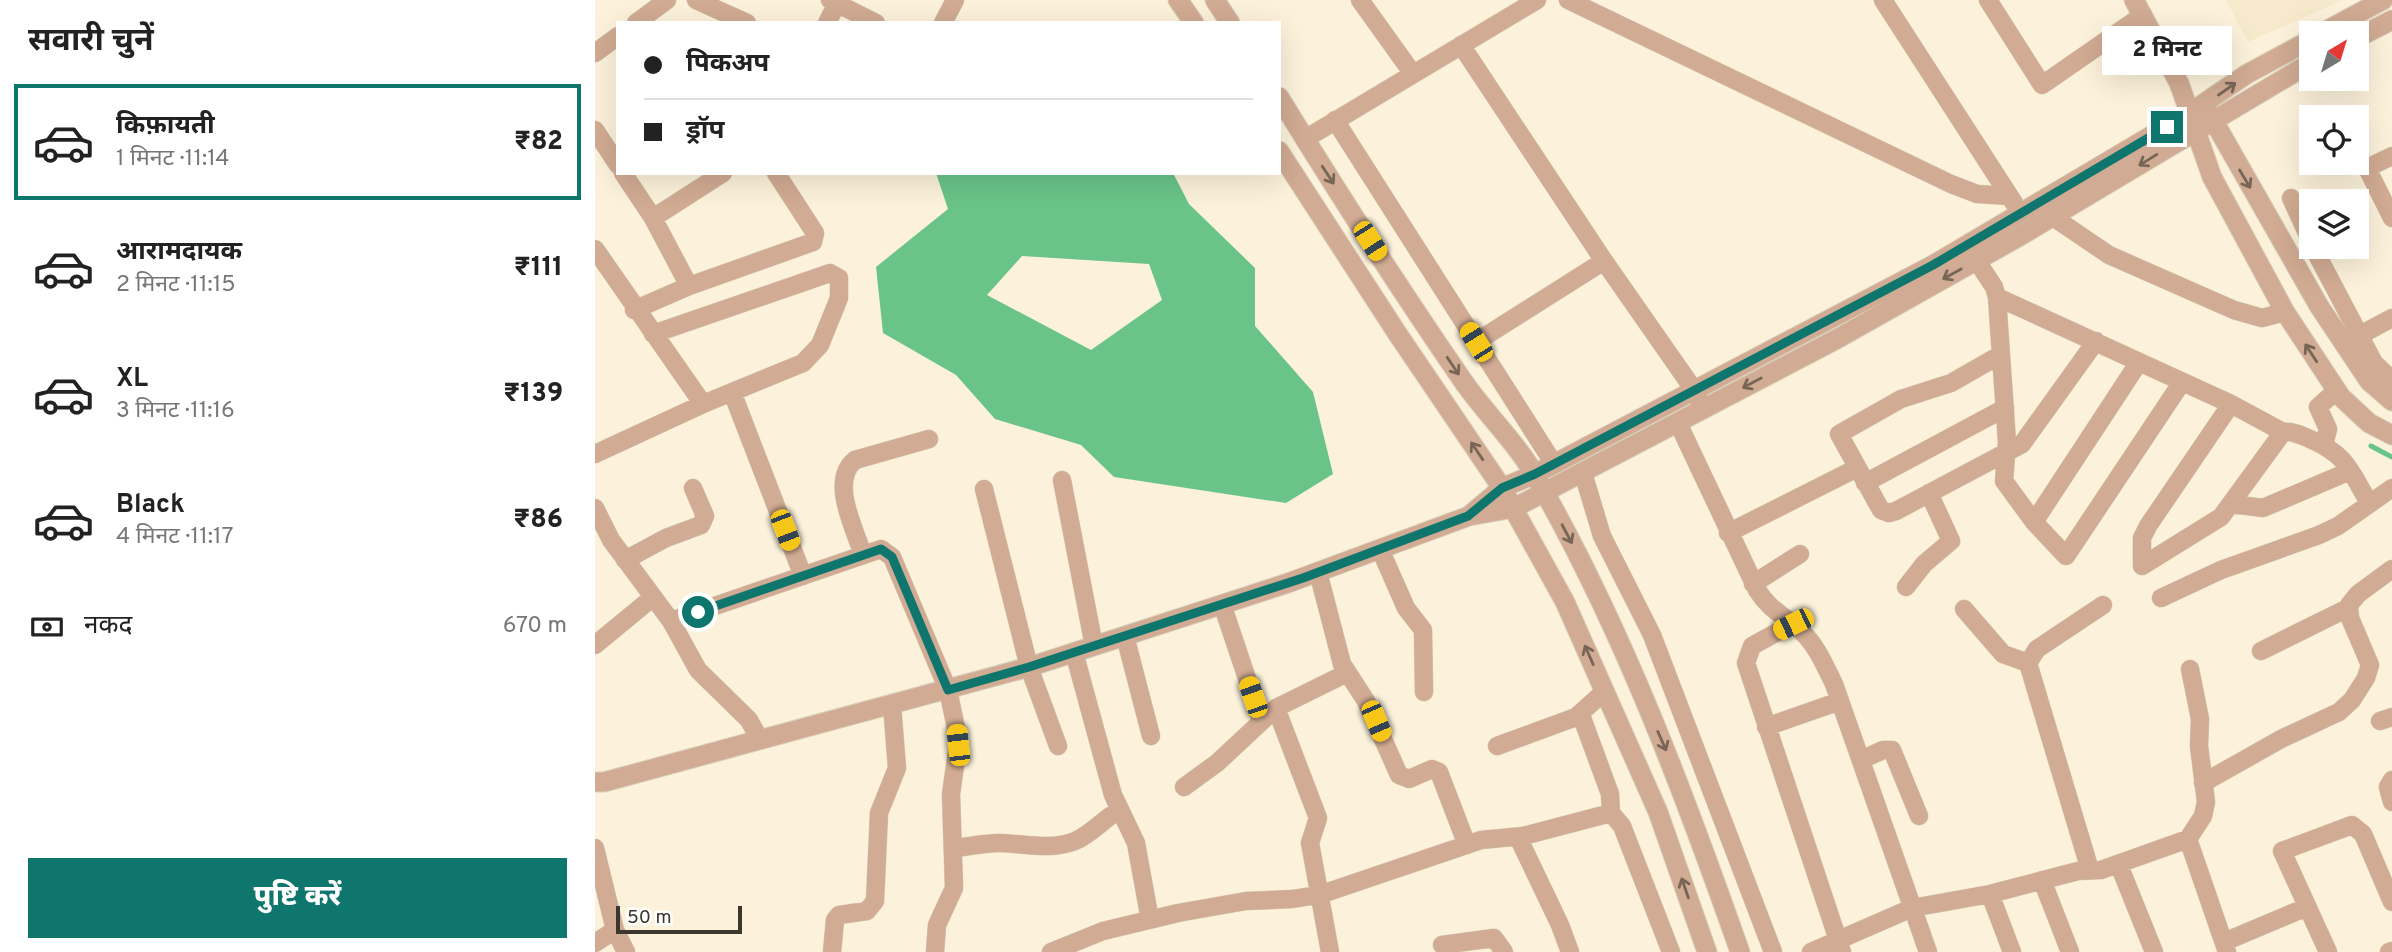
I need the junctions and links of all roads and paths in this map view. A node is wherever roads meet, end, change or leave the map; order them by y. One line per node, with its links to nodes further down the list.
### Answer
1 (667, 0): 15 (street)
2 (696, 0): 16 (street)
3 (955, 0): 19 (street)
4 (1178, 0): 20 (street)
5 (1215, 0): 21 (street)
6 (1360, 0): 27 (street)
7 (1568, 0): 39 (street)
8 (1883, 0): 39 (street)
9 (1988, 0): 13 (street)
10 (2383, 0): 22 (street)
11 (833, 2): 17 (street); 18 (street)
12 (1526, 2): 24 (street)
13 (2139, 8): 29 (street)
14 (2392, 20): 23 (street)
15 (639, 21)
16 (739, 21)
17 (828, 21)
18 (872, 21)
19 (944, 21)
20 (1193, 21)
21 (1229, 21)
22 (2344, 21)
23 (2369, 32)
24 (1461, 46): 27 (street); 48 (street)
25 (2299, 46): 29 (street, one-way to 25)
26 (2299, 68): 29 (street)
27 (1413, 74): 30 (street)
28 (1281, 100): 32 (street)
29 (2200, 117): 42 (street, one-way to 42); 45 (street); 53 (street); 56 (street, one-way to 56)
30 (1335, 120): 32 (street); 58 (street)
31 (595, 130): 35 (street)
32 (1305, 139): 81 (street, one-way to 81)
33 (1281, 153): 85 (street, one-way to 33)
34 (2392, 156): 44 (street)
35 (616, 162)
36 (624, 175): 43 (street)
37 (720, 175): 43 (street)
38 (777, 175): 50 (street)
39 (2010, 195): 45 (street)
40 (2291, 198): 41 (street)
41 (2299, 215)
42 (2053, 217): 45 (street); 53 (street)
43 (653, 218): 50 (street)
44 (2392, 218)
45 (2026, 221): 49 (street); 63 (street)
46 (595, 250): 52 (street)
47 (2319, 259): 56 (street)
48 (1604, 261): 58 (street); 63 (street)
49 (1977, 261): 51 (street); 70 (street, one-way to 70)
50 (689, 286): 52 (street)
51 (1997, 297): 57 (street); 59 (street)
52 (634, 310): 55 (street)
53 (2285, 312): 64 (street, one-way to 53)
54 (2392, 318): 56 (street)
55 (653, 334): 65 (street); 67 (street)
56 (2351, 340): 61 (street); 66 (street)
57 (2096, 341): 60 (street); 76 (street)
58 (1476, 342): 78 (street)
59 (2000, 355): 69 (street); 82 (street)
60 (2139, 362): 62 (street); 95 (street)
61 (2392, 380)
62 (2182, 382): 68 (street); 95 (street)
63 (1695, 390): 70 (street); 78 (street)
64 (2336, 390): 73 (street); 75 (street)
65 (732, 392): 67 (street); 103 (street)
66 (2392, 401)
67 (703, 404): 77 (street)
68 (2231, 404): 72 (street); 90 (street)
69 (2005, 408): 76 (street); 82 (street)
70 (1704, 409): 71 (street)
71 (1678, 423): 80 (street); 96 (street)
72 (2283, 432): 75 (street); 90 (street)
73 (2392, 435)
74 (929, 439): 99 (street)
75 (2324, 445): 79 (street)
76 (2007, 452): 89 (street); 95 (street)
77 (595, 454)
78 (1553, 464): 81 (street)
79 (2350, 471): 90 (street); 91 (street)
80 (1583, 473): 88 (street); 175 (street)
81 (1535, 474): 85 (street); 88 (street)
82 (1861, 475): 89 (street); 96 (street)
83 (1062, 480): 116 (street)
84 (693, 488): 100 (street)
85 (1502, 488): 93 (street); 94 (street)
86 (2392, 488): 91 (street)
87 (984, 489): 120 (street)
88 (1545, 493): 93 (street); 174 (street, one-way to 174)
89 (1929, 493): 105 (street)
90 (2232, 503)
91 (2369, 503): 107 (street)
92 (595, 508): 100 (street)
93 (1514, 508): 94 (street); 124 (street, one-way to 93)
94 (1468, 516): 97 (street)
95 (2034, 522)
96 (1728, 533): 104 (street)
97 (1380, 549): 102 (street); 125 (street)
98 (1800, 554): 104 (street)
99 (863, 555): 103 (street); 123 (street)
100 (625, 560): 106 (street)
101 (2392, 569): 110 (street)
102 (1318, 572): 108 (street); 122 (street)
103 (803, 576): 112 (street)
104 (1753, 584): 113 (street)
105 (1906, 587)
106 (652, 598): 112 (street); 115 (street)
107 (2161, 598)
108 (1222, 604): 114 (street); 130 (street)
109 (2103, 605): 119 (street)
110 (2348, 608): 117 (street); 139 (street)
111 (1964, 609): 119 (street)
112 (671, 621): 133 (street)
113 (1793, 624): 126 (street); 131 (street)
114 (1125, 636): 116 (street); 132 (street)
115 (595, 645)
116 (1094, 646): 118 (street)
117 (2261, 651)
118 (1074, 652): 120 (street); 142 (street)
119 (2028, 663): 151 (street)
120 (1029, 667): 123 (street); 134 (street)
121 (2189, 669): 139 (street)
122 (1347, 673): 128 (street); 147 (street)
123 (948, 690): 127 (street); 149 (street)
124 (1605, 691): 129 (street); 173 (street, one-way to 124)
125 (1425, 692)
126 (1840, 701): 131 (street); 136 (street)
127 (892, 705): 133 (street); 166 (street)
128 (1276, 708): 130 (street); 153 (street)
129 (1581, 715): 135 (street); 143 (street)
130 (1261, 720): 140 (street)
131 (1766, 727): 163 (street)
132 (1151, 736)
133 (760, 740): 138 (street)
134 (1058, 746)
135 (1497, 746)
136 (1861, 760): 144 (street); 158 (street)
137 (2392, 780): 141 (street)
138 (595, 782)
139 (2203, 783): 146 (street)
140 (1184, 787)
141 (2392, 802)
142 (1120, 810): 149 (street); 159 (street)
143 (1611, 813): 145 (street); 172 (street)
144 (1919, 816)
145 (1518, 837): 147 (street); 171 (street)
146 (2188, 839): 150 (street); 164 (street)
147 (1467, 845): 153 (street)
148 (595, 848): 155 (street)
149 (953, 848): 167 (street)
150 (2119, 865): 151 (street); 180 (street)
151 (2090, 870): 152 (street)
152 (2042, 880): 154 (street); 179 (street)
153 (1322, 894): 159 (street); 169 (street)
154 (1990, 894): 158 (street); 178 (street)
155 (601, 900): 160 (street)
156 (2392, 902): 157 (street)
157 (2307, 907): 164 (street); 181 (street)
158 (1912, 908): 163 (street); 177 (street)
159 (1150, 920): 168 (street)
160 (615, 930): 161 (street); 165 (street)
161 (595, 943)
162 (1443, 945): 170 (street)
163 (1840, 946): 176 (street)
164 (2226, 947)
165 (626, 952)
166 (832, 952)
167 (935, 952)
168 (1051, 952)
169 (1330, 952)
170 (1504, 952)
171 (1570, 952)
172 (1671, 952)
173 (1707, 952)
174 (1740, 952)
175 (1773, 952)
176 (1811, 952)
177 (1928, 952)
178 (2012, 952)
179 (2070, 952)
180 (2154, 952)
181 (2328, 952)

